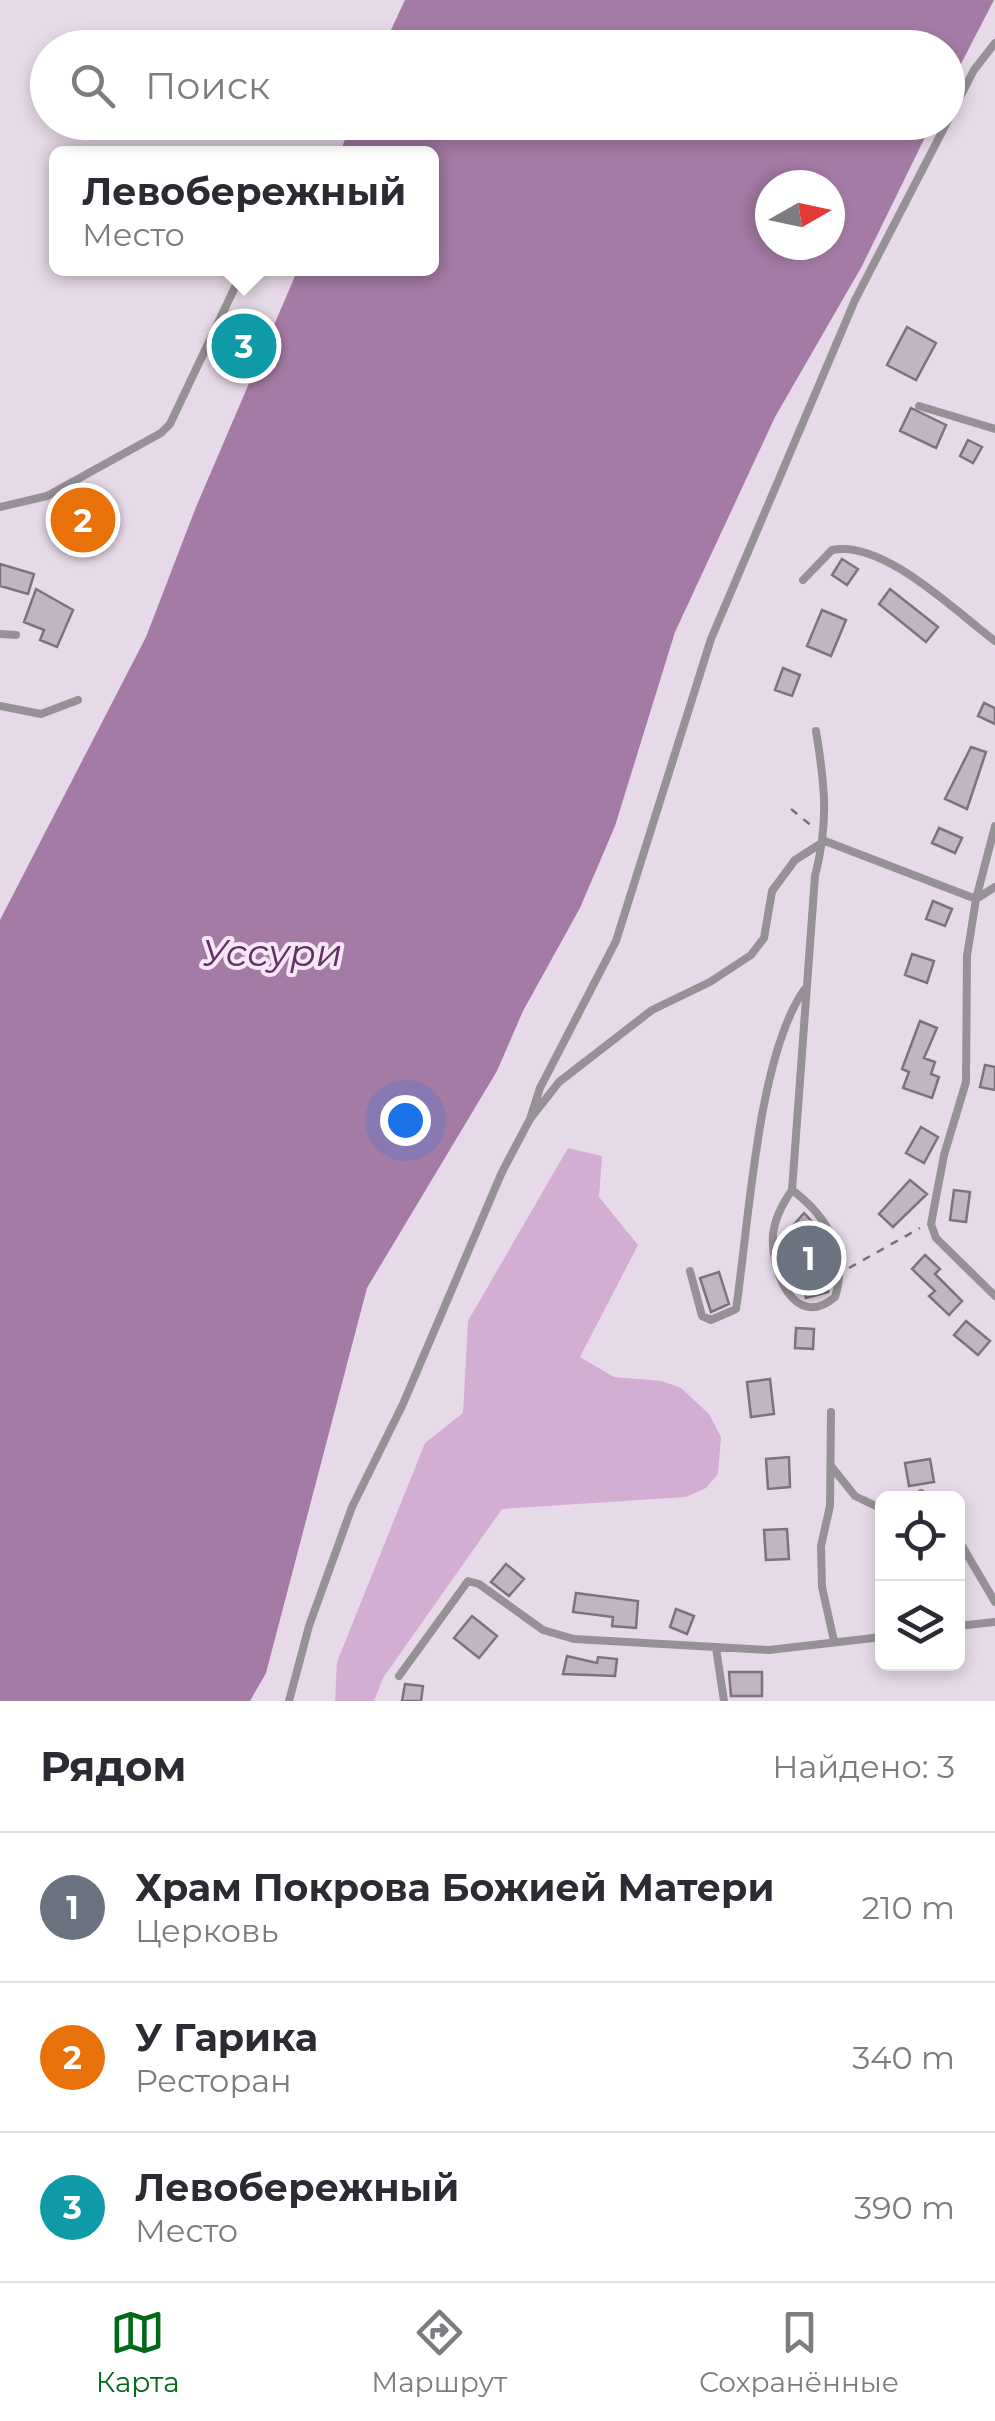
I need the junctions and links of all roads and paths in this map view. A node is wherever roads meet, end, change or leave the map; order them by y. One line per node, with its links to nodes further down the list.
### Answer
1 (995, 42): 2 (lane)
2 (965, 87)
3 (938, 140): 22 (lane)
4 (240, 276): 7 (lane)
5 (919, 406): 6 (lane)
6 (995, 429)
7 (0, 507)
8 (804, 580): 11 (lane)
9 (0, 634): 10 (lane)
10 (16, 635)
11 (995, 641)
12 (78, 700): 13 (lane)
13 (0, 706)
14 (816, 731): 18 (lane)
15 (790, 809): 16 (path)
16 (808, 821)
17 (995, 826): 20 (lane)
18 (826, 841): 20 (lane); 21 (lane); 22 (lane)
19 (995, 887): 20 (lane)
20 (976, 898): 27 (lane)
21 (807, 986): 23 (lane); 26 (lane)
22 (530, 1119): 39 (lane)
23 (792, 1190): 23 (lane)
24 (916, 1230): 25 (path)
25 (850, 1268)
26 (690, 1271)
27 (995, 1296)
28 (830, 1412): 29 (lane)
29 (830, 1466): 30 (lane); 36 (lane)
30 (875, 1506)
31 (965, 1551): 32 (lane)
32 (995, 1602)
33 (995, 1622): 34 (lane)
34 (965, 1625)
35 (875, 1637): 36 (lane)
36 (834, 1641): 37 (lane)
37 (716, 1648): 38 (lane); 40 (lane)
38 (400, 1676)
39 (290, 1701)
40 (724, 1701)

